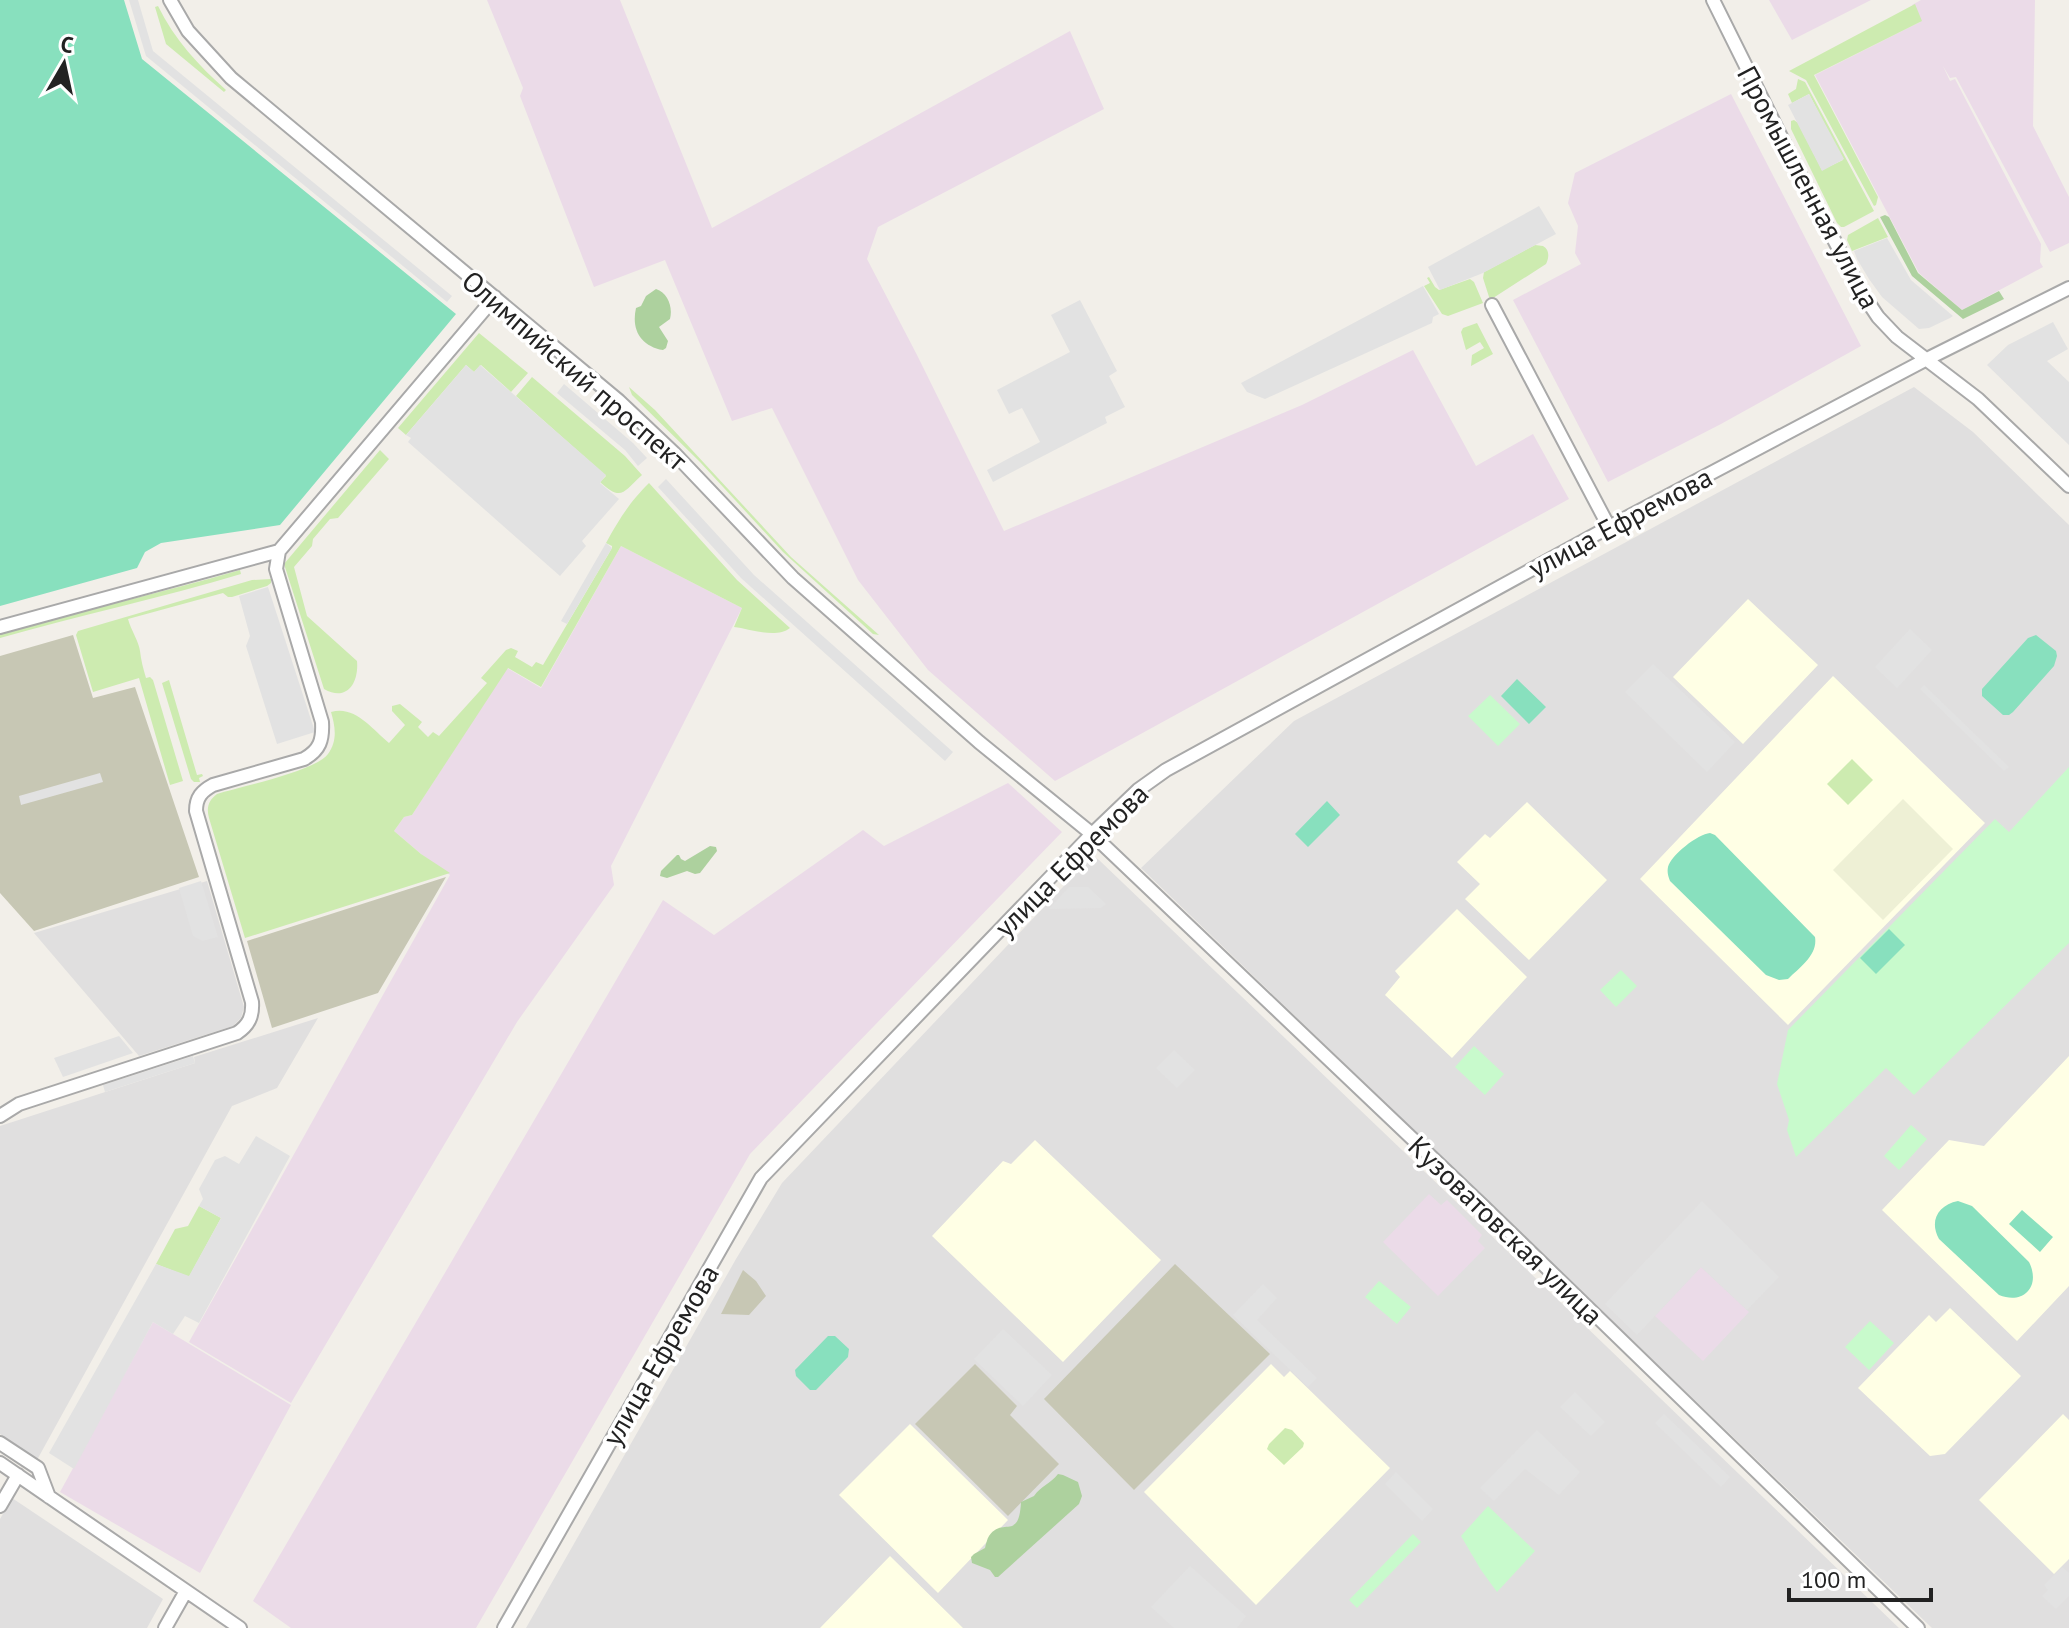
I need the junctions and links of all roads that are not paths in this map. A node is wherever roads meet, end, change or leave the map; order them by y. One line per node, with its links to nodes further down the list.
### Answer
1 (170, 0): 4 (street, Олимпийский проспект)
2 (1713, 0): 6 (street, Промышленная улица)
3 (2069, 288): 6 (street, улица Ефремова)
4 (495, 297): 9 (street); 11 (street, Олимпийский проспект)
5 (1492, 305): 8 (street)
6 (1927, 359): 7 (street, Промышленная улица); 8 (street, улица Ефремова)
7 (2069, 486)
8 (1609, 527): 11 (street, улица Ефремова)
9 (279, 551): 10 (street); 12 (street)
10 (0, 627)
11 (1092, 834): 21 (street, улица Ефремова); 22 (street, Кузоватовская улица)
12 (0, 1116)
13 (0, 1443): 16 (street)
14 (0, 1463): 15 (street)
15 (18, 1475): 16 (street); 17 (street)
16 (49, 1497): 18 (street)
17 (0, 1506)
18 (186, 1591): 19 (street); 20 (street)
19 (165, 1628)
20 (240, 1628)
21 (504, 1628)
22 (1918, 1628)

